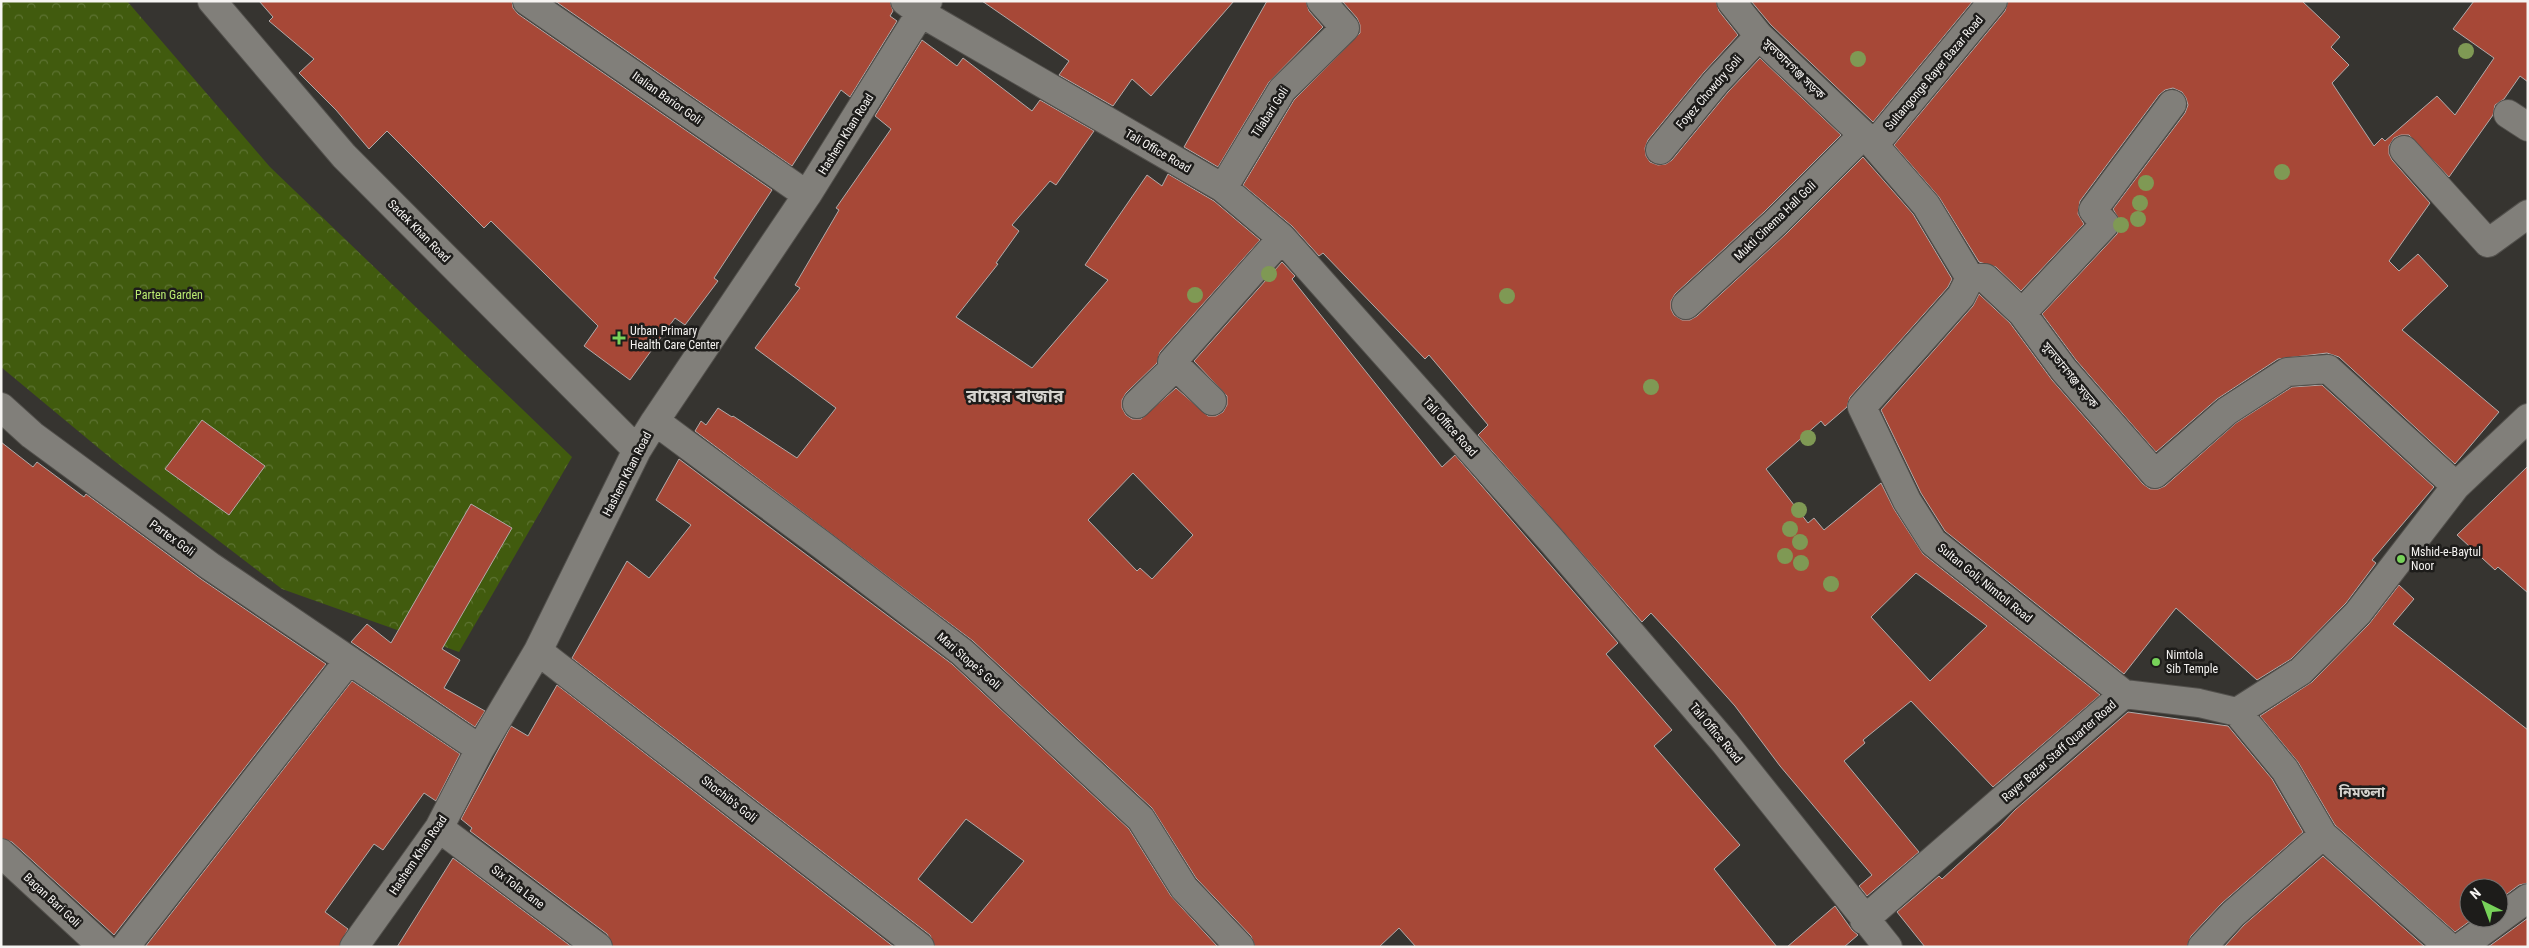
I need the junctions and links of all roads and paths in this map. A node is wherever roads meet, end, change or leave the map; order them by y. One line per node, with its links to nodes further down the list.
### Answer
1 (212, 1): 25 (street, Sadek Khan Road)
2 (527, 1): 13 (street, Italian Barior Goli)
3 (1321, 1): 12 (street, Tilabari Goli)
4 (1731, 1): 7 (street, সুলতানগঞ্জ সড়ক)
5 (1993, 1): 9 (street, Sultangonge Rayer Bazar Road)
6 (918, 5): 12 (street, Tali Office Road); 13 (street, Hashem Khan Road)
7 (1759, 36): 9 (street, সুলতানগঞ্জ সড়ক); 10 (street, Foyez Chowdry Goli)
8 (2172, 104): 18 (street)
9 (1869, 140): 16 (street, সুলতানগঞ্জ সড়ক); 17 (street, Mukti Cinema Hall Goli)
10 (1660, 150)
11 (2404, 150): 14 (street)
12 (1223, 188): 15 (street, Tali Office Road)
13 (807, 195): 24 (street, Hashem Khan Road)
14 (2528, 214)
15 (1282, 238): 19 (street); 36 (street, Tali Office Road)
16 (1970, 278): 18 (street, সুলতানগঞ্জ সড়ক); 29 (street, Sultan Goli, Nimtoli Road)
17 (1686, 306)
18 (2022, 313): 26 (street, সুলতানগঞ্জ সড়ক)
19 (1176, 366): 20 (street); 21 (street)
20 (1212, 401)
21 (1137, 404)
22 (1, 407): 28 (street, Partex Goli)
23 (2528, 418): 26 (street)
24 (654, 421): 25 (street, Hashem Khan Road); 42 (street, Mari Stope's Goli)
25 (637, 450): 27 (street, Hashem Khan Road)
26 (2456, 486): 30 (street)
27 (538, 651): 31 (street, Hashem Khan Road); 41 (street, Shochib's Goli)
28 (349, 660): 31 (street, Partex Goli); 38 (street)
29 (2124, 694): 30 (street, Rayer Bazar Staff Quarter Road); 36 (street, Rayer Bazar Staff Quarter Road)
30 (2237, 712): 33 (street)
31 (480, 749): 32 (street, Hashem Khan Road)
32 (439, 828): 39 (street, Hashem Khan Road); 40 (street, Six Tola Lane)
33 (2322, 835): 44 (street); 45 (street)
34 (1, 853): 37 (street, Bagan Bari Goli)
35 (2528, 898): 46 (street)
36 (1864, 920): 43 (street, Tali Office Road)
37 (103, 947)
38 (126, 947)
39 (354, 947)
40 (598, 947)
41 (920, 947)
42 (1240, 947)
43 (1888, 947)
44 (2202, 947)
45 (2449, 947)
46 (2461, 947)

